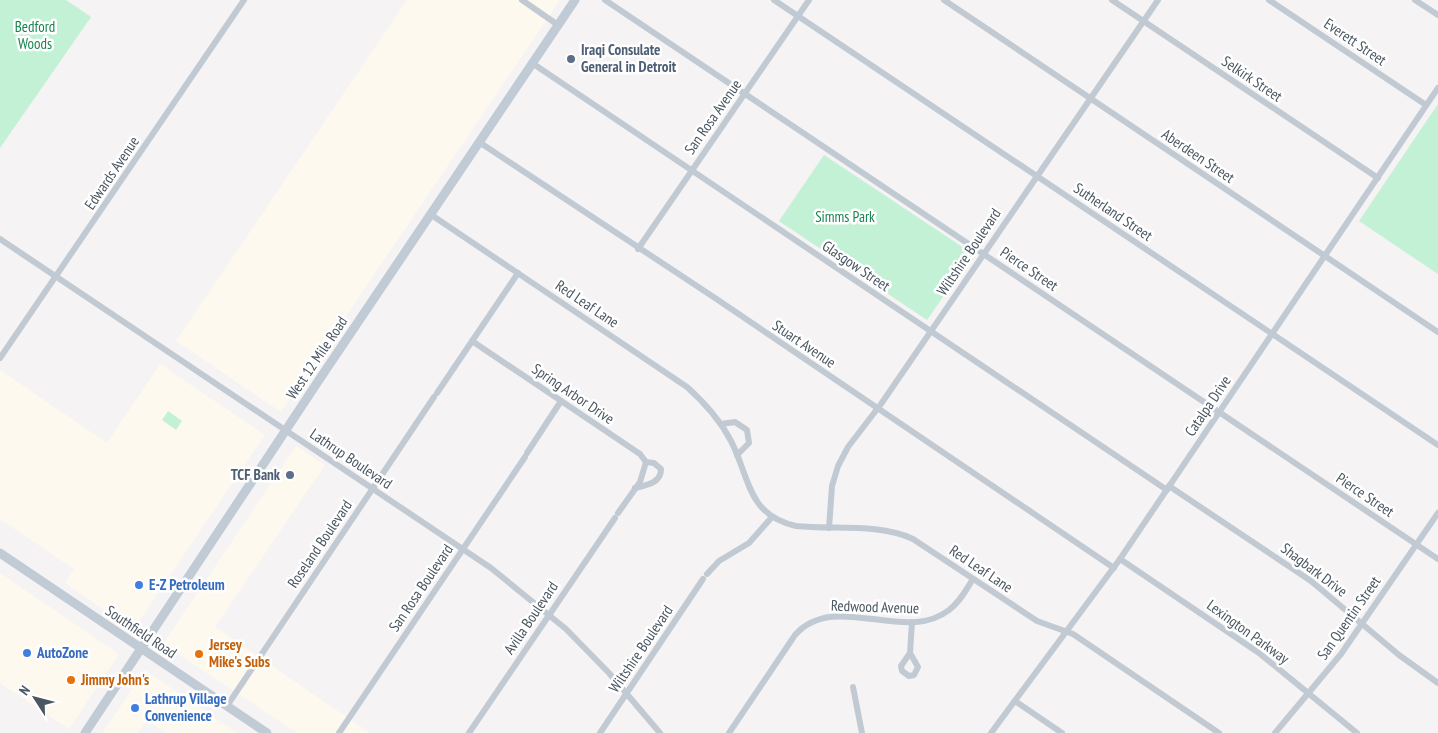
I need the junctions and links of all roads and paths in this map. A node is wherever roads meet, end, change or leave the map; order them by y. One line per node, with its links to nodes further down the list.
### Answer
1 (244, 0): 31 (street, Edwards Avenue)
2 (522, 0): 15 (street)
3 (575, 0): 15 (main road, West 12 Mile Road)
4 (605, 0): 18 (street, Pierce Street)
5 (774, 0): 12 (street, Sutherland Street)
6 (809, 0): 12 (street, San Rosa Avenue)
7 (944, 0): 19 (street, Aberdeen Street)
8 (1112, 0): 14 (street, Selkirk Street)
9 (1158, 0): 14 (street, Wiltshire Boulevard)
10 (1269, 0): 20 (street, Everett Street)
11 (1415, 0): 13 (street)
12 (798, 16): 18 (street, San Rosa Avenue); 23 (street, Sutherland Street)
13 (1438, 16)
14 (1143, 21): 19 (street, Wiltshire Boulevard); 24 (street, Selkirk Street)
15 (558, 24): 16 (main road, West 12 Mile Road)
16 (532, 63): 21 (main road, West 12 Mile Road); 22 (street, Glasgow Street)
17 (1438, 88): 20 (street, Catalpa Drive)
18 (745, 94): 22 (street, San Rosa Avenue); 28 (street, Pierce Street)
19 (1090, 98): 23 (street, Wiltshire Boulevard); 29 (street, Aberdeen Street)
20 (1426, 106): 24 (street, Catalpa Drive)
21 (479, 142): 25 (main road, West 12 Mile Road); 27 (street, Stuart Avenue)
22 (691, 171): 27 (street, San Rosa Avenue); 32 (street, Glasgow Street)
23 (1037, 176): 28 (street, Wiltshire Boulevard); 34 (street, Sutherland Street)
24 (1378, 178): 29 (street, Catalpa Drive)
25 (430, 214): 30 (street, Red Leaf Lane); 41 (main road, West 12 Mile Road)
26 (0, 240): 31 (street, Lathrup Boulevard)
27 (638, 249): 38 (street, Stuart Avenue)
28 (983, 254): 32 (street, Wiltshire Boulevard); 39 (street, Pierce Street)
29 (1325, 255): 33 (street, Aberdeen Street); 34 (street, Catalpa Drive)
30 (518, 273): 35 (street, Roseland Boulevard); 40 (street, Red Leaf Lane)
31 (56, 278): 36 (street, Edwards Avenue); 41 (street, Lathrup Boulevard)
32 (930, 331): 38 (street, Wiltshire Boulevard); 47 (street, Glasgow Street)
33 (1438, 332)
34 (1272, 334): 39 (street, Catalpa Drive); 42 (street, Sutherland Street)
35 (472, 341): 37 (street, Spring Arbor Drive); 45 (street, Roseland Boulevard)
36 (0, 358)
37 (562, 401): 44 (street, Spring Arbor Drive); 52 (street, San Rosa Boulevard)
38 (877, 409): 50 (street, Wiltshire Boulevard); 56 (street, Stuart Avenue)
39 (1219, 411): 47 (street, Catalpa Drive); 51 (street, Pierce Street)
40 (721, 424): 43 (street, Red Leaf Lane); 43 (street)
41 (285, 431): 45 (street, Lathrup Boulevard); 62 (main road, West 12 Mile Road)
42 (1438, 445)
43 (737, 455): 49 (street, Red Leaf Lane)
44 (646, 462): 46 (street, Avilla Boulevard); 46 (street, Spring Arbor Drive)
45 (372, 488): 52 (street, Lathrup Boulevard); 69 (street, Roseland Boulevard)
46 (635, 488): 58 (street, Avilla Boulevard)
47 (1168, 488): 54 (street, Catalpa Drive); 60 (street, Shagbark Drive)
48 (1438, 513): 51 (street, San Quentin Street)
49 (772, 517): 50 (street, Red Leaf Lane); 66 (street, Wiltshire Boulevard)
50 (829, 528): 57 (street, Red Leaf Lane)
51 (1416, 544): 55 (street, Pierce Street); 60 (street, San Quentin Street)
52 (463, 548): 58 (street, Lathrup Boulevard); 72 (street, San Rosa Boulevard)
53 (0, 553): 62 (main road, Southfield Road)
54 (1120, 559): 56 (street, Catalpa Drive); 67 (street, Lexington Parkway)
55 (1438, 559)
56 (1114, 568): 61 (street, Catalpa Drive)
57 (973, 579): 59 (street, Redwood Avenue); 61 (street, Red Leaf Lane)
58 (549, 614): 66 (street, Lathrup Boulevard); 73 (street, Avilla Boulevard)
59 (912, 622): 63 (street); 76 (street, Redwood Avenue)
60 (1362, 623): 64 (street, Shagbark Drive); 67 (street, San Quentin Street)
61 (1066, 632): 68 (street, Catalpa Drive); 80 (street, Red Leaf Lane)
62 (142, 649): 69 (main road, Southfield Road); 70 (main road, West 12 Mile Road)
63 (910, 653)
64 (1438, 683)
65 (853, 687): 77 (street)
66 (626, 693): 74 (street, Wiltshire Boulevard); 75 (street, Lathrup Boulevard)
67 (1309, 694): 81 (street, San Quentin Street); 82 (street, Lexington Parkway)
68 (1015, 701): 78 (street, Catalpa Drive); 79 (street)
69 (227, 706): 71 (main road, Southfield Road)
70 (85, 733)
71 (267, 733)
72 (339, 733)
73 (469, 733)
74 (600, 733)
75 (660, 733)
76 (729, 733)
77 (862, 733)
78 (991, 733)
79 (1062, 733)
80 (1219, 733)
81 (1275, 733)
82 (1357, 733)

